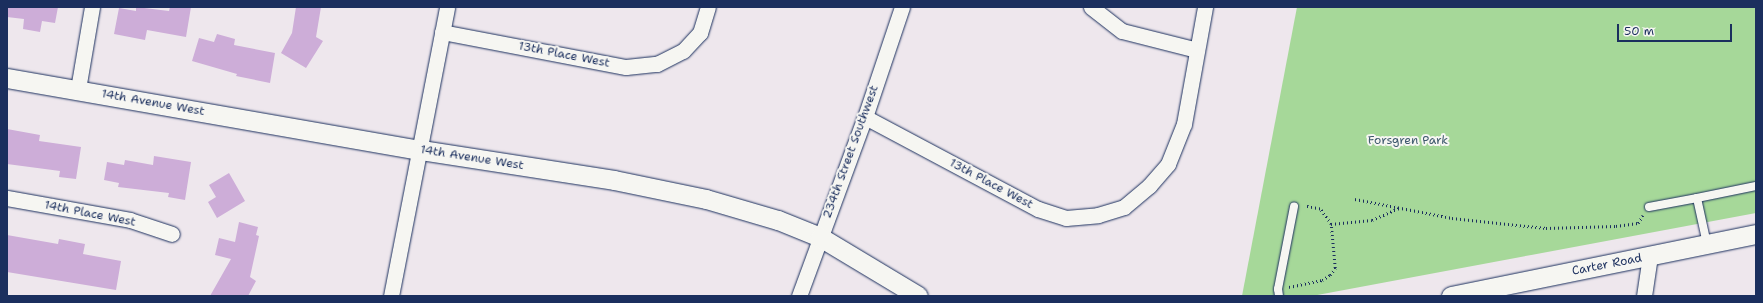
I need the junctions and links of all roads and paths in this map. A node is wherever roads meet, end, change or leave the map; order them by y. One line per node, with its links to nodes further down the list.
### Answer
1 (92, 7): 10 (street)
2 (447, 7): 7 (street)
3 (708, 7): 7 (street, 13th Place West)
4 (902, 7): 11 (street, 234th Street Southwest)
5 (1091, 7): 8 (street)
6 (1205, 7): 8 (street, 13th Place West)
7 (442, 32): 12 (street)
8 (1197, 50): 11 (street, 13th Place West)
9 (7, 78): 10 (street, 14th Avenue West)
10 (78, 89): 12 (street, 14th Avenue West)
11 (865, 117): 23 (street, 234th Street Southwest)
12 (421, 150): 23 (street, 14th Avenue West); 27 (street)
13 (1756, 186): 15 (lane)
14 (7, 198): 21 (street, 14th Place West)
15 (1696, 198): 18 (lane); 24 (lane)
16 (1355, 199): 19 (path)
17 (1294, 207): 20 (path); 26 (lane)
18 (1649, 207): 19 (path)
19 (1399, 208): 20 (path)
20 (1331, 224): 26 (path)
21 (172, 234)
22 (1756, 234): 24 (street, Carter Road)
23 (820, 237): 28 (street, 234th Street Southwest); 29 (street, 14th Avenue West)
24 (1707, 244): 25 (street, Carter Road)
25 (1650, 256): 30 (street, Carter Road); 31 (street)
26 (1279, 292)
27 (391, 296)
28 (799, 296)
29 (918, 296)
30 (1455, 296)
31 (1644, 296)

